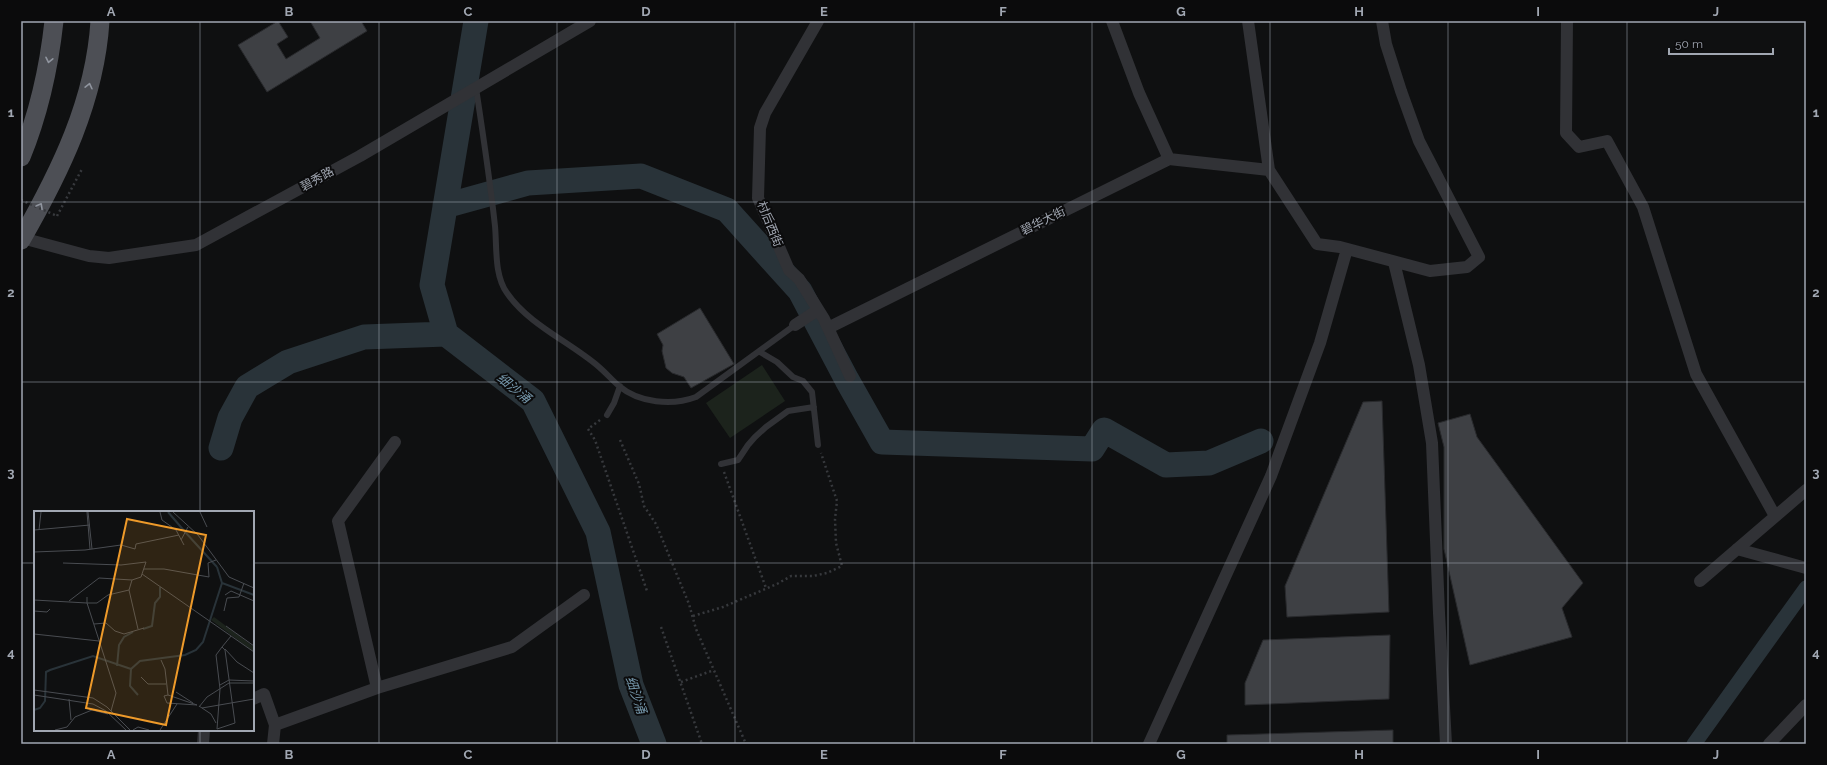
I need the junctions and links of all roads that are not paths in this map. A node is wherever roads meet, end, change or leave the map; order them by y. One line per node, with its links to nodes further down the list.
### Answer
1 (54, 21): 10 (main road, one-way to 10)
2 (100, 21): 13 (main road, one-way to 2)
3 (590, 21): 9 (street, 碧秀路)
4 (818, 21): 16 (street, 村后西街)
5 (1112, 21): 11 (street)
6 (1248, 21): 12 (street)
7 (1382, 21): 15 (street)
8 (1567, 21): 28 (street)
9 (476, 88): 13 (street, 碧秀路); 21 (lane)
10 (21, 157)
11 (1169, 159): 12 (street); 18 (street, 碧华大街)
12 (1269, 170): 14 (street)
13 (22, 239)
14 (1347, 249): 15 (street); 40 (street)
15 (1394, 262): 41 (street)
16 (818, 310): 17 (street); 18 (street, 村后西街)
17 (795, 325): 19 (lane)
18 (828, 328): 20 (street, 村后西街)
19 (760, 352): 21 (lane); 22 (lane)
20 (850, 376)
21 (620, 386): 23 (lane)
22 (814, 407): 25 (lane); 26 (lane)
23 (607, 415)
24 (395, 442): 33 (street)
25 (818, 444)
26 (721, 464)
27 (1806, 490): 28 (street)
28 (1775, 516): 29 (street)
29 (1737, 549): 30 (street); 31 (street)
30 (1806, 568)
31 (1700, 581)
32 (584, 595): 33 (street)
33 (377, 688): 36 (street)
34 (254, 699): 36 (street)
35 (1806, 705): 42 (street)
36 (275, 726): 39 (street)
37 (204, 731): 38 (street)
38 (204, 744)
39 (273, 744)
40 (1149, 744)
41 (1446, 744)
42 (1769, 744)

